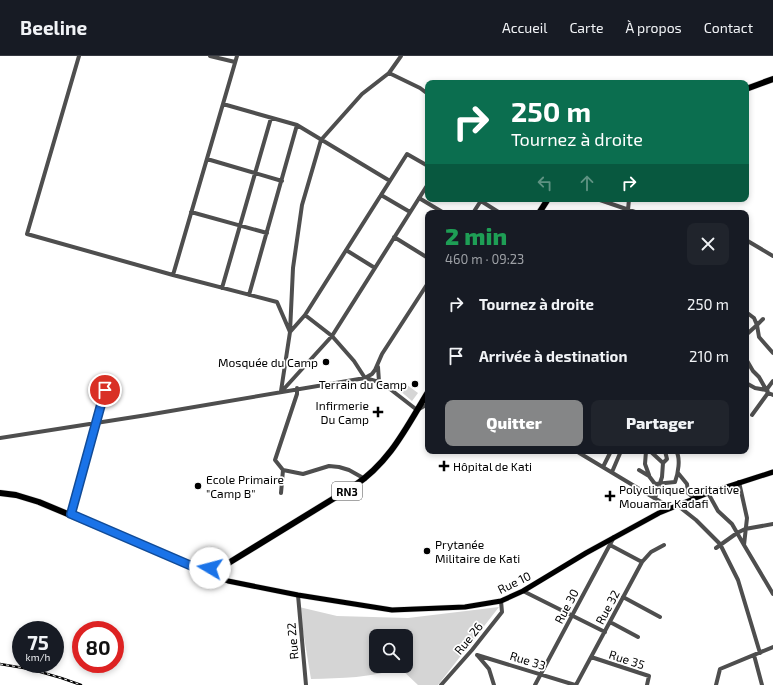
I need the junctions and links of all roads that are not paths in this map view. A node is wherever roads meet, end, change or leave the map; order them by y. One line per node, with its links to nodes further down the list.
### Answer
1 (79, 56): 39 (street)
2 (210, 56): 5 (street)
3 (237, 56): 5 (street)
4 (401, 56): 6 (street)
5 (235, 62): 10 (street)
6 (389, 73): 9 (street); 13 (street)
7 (773, 79): 8 (highway)
8 (749, 88)
9 (425, 92)
10 (224, 104): 11 (street); 14 (street)
11 (271, 118): 12 (street); 16 (street)
12 (297, 125): 13 (street); 17 (street)
13 (321, 140): 18 (street); 47 (street)
14 (207, 159): 16 (street); 29 (street)
15 (425, 164): 18 (street)
16 (255, 173): 17 (street); 31 (street)
17 (282, 181): 32 (street)
18 (390, 181): 20 (street)
19 (425, 189): 21 (street)
20 (381, 195): 30 (street); 35 (street)
21 (419, 198): 22 (street); 30 (street)
22 (425, 202)
23 (426, 202): 26 (street)
24 (485, 202): 27 (street)
25 (605, 202): 28 (street)
26 (439, 210)
27 (496, 210)
28 (626, 210)
29 (191, 212): 31 (street); 39 (street)
30 (410, 212): 33 (street)
31 (240, 226): 32 (street); 40 (street)
32 (267, 233): 42 (street)
33 (394, 237): 36 (street); 38 (street)
34 (749, 242): 37 (street)
35 (346, 250): 38 (street); 44 (street)
36 (425, 256)
37 (773, 256)
38 (375, 268): 49 (street)
39 (173, 275): 40 (street)
40 (222, 288): 42 (street)
41 (425, 288): 52 (street)
42 (249, 295): 47 (street)
43 (749, 314): 46 (street)
44 (305, 315): 47 (street); 49 (street)
45 (763, 319): 46 (street)
46 (757, 325): 48 (street); 50 (street)
47 (290, 332): 59 (street)
48 (749, 332)
49 (332, 336): 53 (street); 59 (street)
50 (773, 353)
51 (749, 364): 60 (street)
52 (378, 365): 53 (street); 55 (street)
53 (365, 378): 55 (street); 57 (street)
54 (773, 380): 60 (street)
55 (379, 382): 64 (street)
56 (749, 385): 60 (street)
57 (297, 388): 59 (street); 77 (street)
58 (105, 390): 66 (street)
59 (281, 391): 66 (street)
60 (767, 391): 61 (street); 65 (street)
61 (773, 395)
62 (425, 397): 64 (highway, RN3)
63 (425, 406): 64 (street)
64 (417, 410): 83 (highway, RN3)
65 (752, 416)
66 (96, 423): 67 (street); 93 (street)
67 (0, 438)
68 (581, 454): 76 (street)
69 (610, 454): 76 (street)
70 (620, 454): 79 (street)
71 (646, 454): 82 (street)
72 (655, 454): 75 (street)
73 (666, 454): 75 (street)
74 (678, 454): 81 (street)
75 (663, 463): 84 (street)
76 (603, 467): 79 (street)
77 (283, 470): 83 (street); 88 (street)
78 (639, 470): 82 (street)
79 (612, 472): 89 (street)
80 (773, 472): 85 (main road, Rue 10)
81 (678, 473): 84 (street); 90 (street)
82 (650, 476): 84 (street)
83 (365, 479): 105 (highway, RN3)
84 (660, 482): 89 (street)
85 (739, 482): 86 (main road, Rue 10); 95 (street)
86 (708, 492): 90 (main road, Rue 10); 96 (street)
87 (0, 493): 93 (highway, RN3)
88 (281, 493)
89 (656, 498): 92 (street)
90 (694, 498): 91 (main road, Rue 10)
91 (677, 505): 92 (main road, Rue 10); 98 (street)
92 (671, 508): 97 (main road, Rue 10)
93 (71, 514): 104 (highway, RN3)
94 (773, 524): 95 (street)
95 (745, 529): 96 (street); 101 (street)
96 (737, 533): 98 (street); 101 (street)
97 (614, 536): 99 (street, Rue 30); 108 (main road, Rue 10)
98 (720, 544): 102 (street); 120 (street)
99 (610, 545): 103 (street); 113 (street, Rue 30)
100 (664, 545): 103 (street, Rue 32)
101 (744, 545): 109 (street)
102 (716, 548)
103 (642, 562): 111 (street, Rue 32)
104 (194, 567): 105 (highway, RN3); 106 (highway, RN3)
105 (223, 569): 106 (highway); 106 (highway); 107 (main road, Rue 10)
106 (217, 577): 107 (main road, Rue 10)
107 (241, 584): 110 (main road, Rue 10)
108 (523, 591): 112 (main road, Rue 10); 113 (street)
109 (773, 594)
110 (298, 595): 112 (main road, Rue 10); 125 (street, Rue 22)
111 (623, 597): 114 (street); 115 (street, Rue 32)
112 (501, 601): 119 (street, Rue 26)
113 (572, 616): 116 (street); 124 (street, Rue 30)
114 (660, 617)
115 (610, 622): 116 (street, Rue 32); 117 (street)
116 (605, 632): 123 (street, Rue 32)
117 (638, 637)
118 (773, 647): 120 (street)
119 (472, 650): 121 (street); 126 (street, Rue 26)
120 (760, 653): 122 (street)
121 (476, 655): 124 (street, Rue 33); 127 (street)
122 (754, 655): 131 (street); 132 (street)
123 (591, 657): 129 (street, Rue 32); 130 (street, Rue 35)
124 (541, 675): 128 (street, Rue 30); 129 (street, Rue 33)
125 (306, 685)
126 (441, 685)
127 (494, 685)
128 (535, 685)
129 (575, 685)
130 (647, 685)
131 (716, 685)
132 (762, 685)

